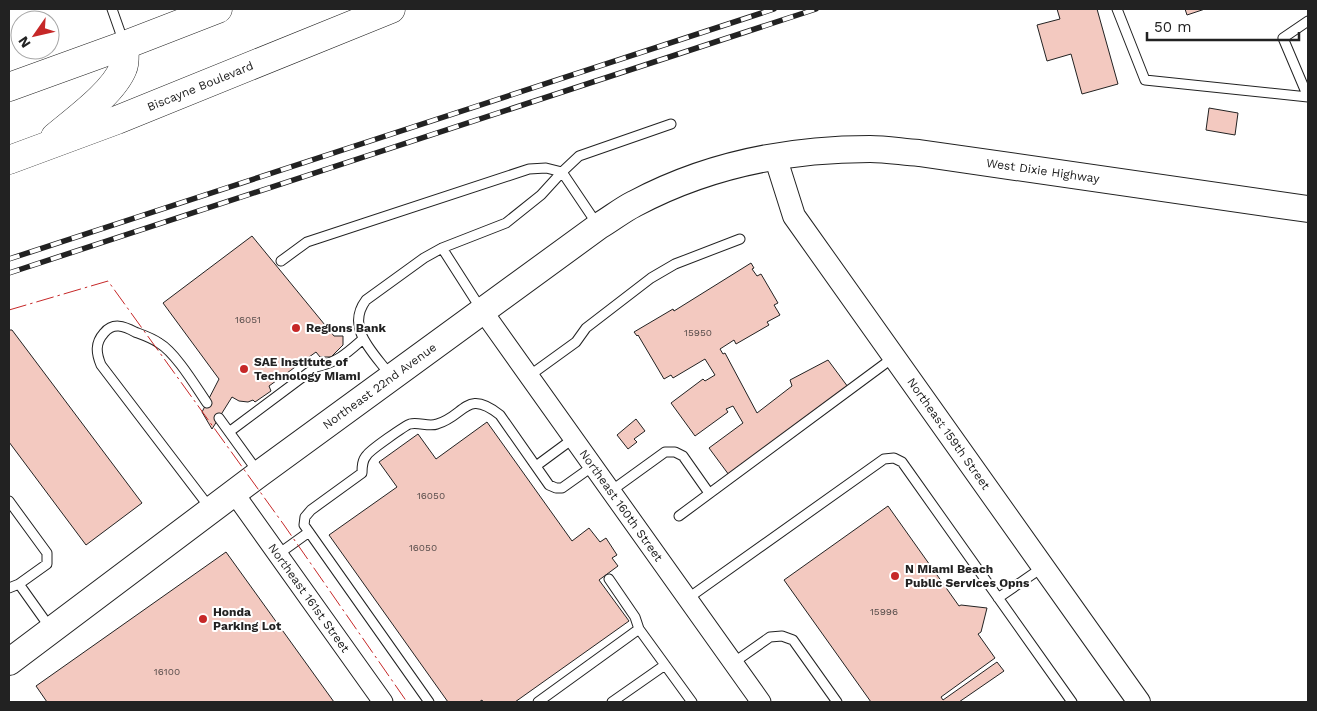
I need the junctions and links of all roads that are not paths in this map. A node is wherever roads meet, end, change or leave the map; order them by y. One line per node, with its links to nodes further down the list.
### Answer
1 (112, 9): 6 (lane)
2 (218, 9): 6 (main road)
3 (391, 9): 10 (main road, Biscayne Boulevard)
4 (1117, 9): 8 (lane)
5 (1308, 21): 8 (lane)
6 (125, 45): 7 (main road); 10 (main road)
7 (9, 87)
8 (1308, 97)
9 (671, 124): 13 (lane)
10 (41, 150): 12 (main road, Biscayne Boulevard)
11 (775, 156): 14 (main road, West Dixie Highway); 15 (main road, Northeast 22nd Avenue); 21 (street, Northeast 159th Street)
12 (9, 160)
13 (562, 172): 15 (lane); 17 (lane); 18 (lane)
14 (1308, 209)
15 (599, 226): 19 (main road, Northeast 22nd Avenue)
16 (740, 239): 22 (lane)
17 (442, 248): 19 (lane); 20 (lane)
18 (281, 261)
19 (482, 310): 22 (street, Northeast 160th Street); 23 (main road, Northeast 22nd Avenue)
20 (363, 339): 23 (lane); 26 (lane)
21 (894, 357): 32 (lane); 39 (street, Northeast 159th Street)
22 (529, 376): 27 (street, Northeast 160th Street)
23 (392, 377): 30 (main road, Northeast 22nd Avenue)
24 (207, 403): 35 (lane)
25 (219, 418): 26 (lane)
26 (229, 432): 30 (lane)
27 (574, 438): 28 (lane); 29 (street, Northeast 160th Street)
28 (536, 466): 29 (lane); 37 (lane)
29 (593, 466): 31 (street, Northeast 160th Street)
30 (259, 474): 33 (main road, Northeast 22nd Avenue)
31 (611, 491): 32 (lane); 44 (street, Northeast 160th Street)
32 (709, 493): 36 (lane)
33 (234, 494): 35 (main road, Northeast 22nd Avenue); 38 (street, Northeast 161st Street)
34 (9, 501): 41 (lane)
35 (212, 510): 46 (main road, Northeast 22nd Avenue)
36 (678, 516)
37 (309, 532): 38 (lane); 51 (lane)
38 (277, 554): 50 (street, Northeast 161st Street)
39 (1042, 567): 43 (lane); 58 (street, Northeast 159th Street)
40 (609, 579): 45 (lane)
41 (19, 584): 42 (lane); 46 (lane)
42 (9, 588)
43 (998, 598): 44 (lane); 57 (lane)
44 (687, 599): 48 (street, Northeast 160th Street)
45 (639, 629): 49 (lane); 52 (lane)
46 (51, 630): 47 (main road, Northeast 22nd Avenue)
47 (9, 662)
48 (733, 663): 55 (street, Northeast 160th Street); 56 (lane)
49 (665, 665): 53 (lane); 54 (lane)
50 (383, 702)
51 (429, 702)
52 (538, 702)
53 (612, 702)
54 (692, 702)
55 (761, 702)
56 (837, 702)
57 (1072, 702)
58 (1139, 702)

